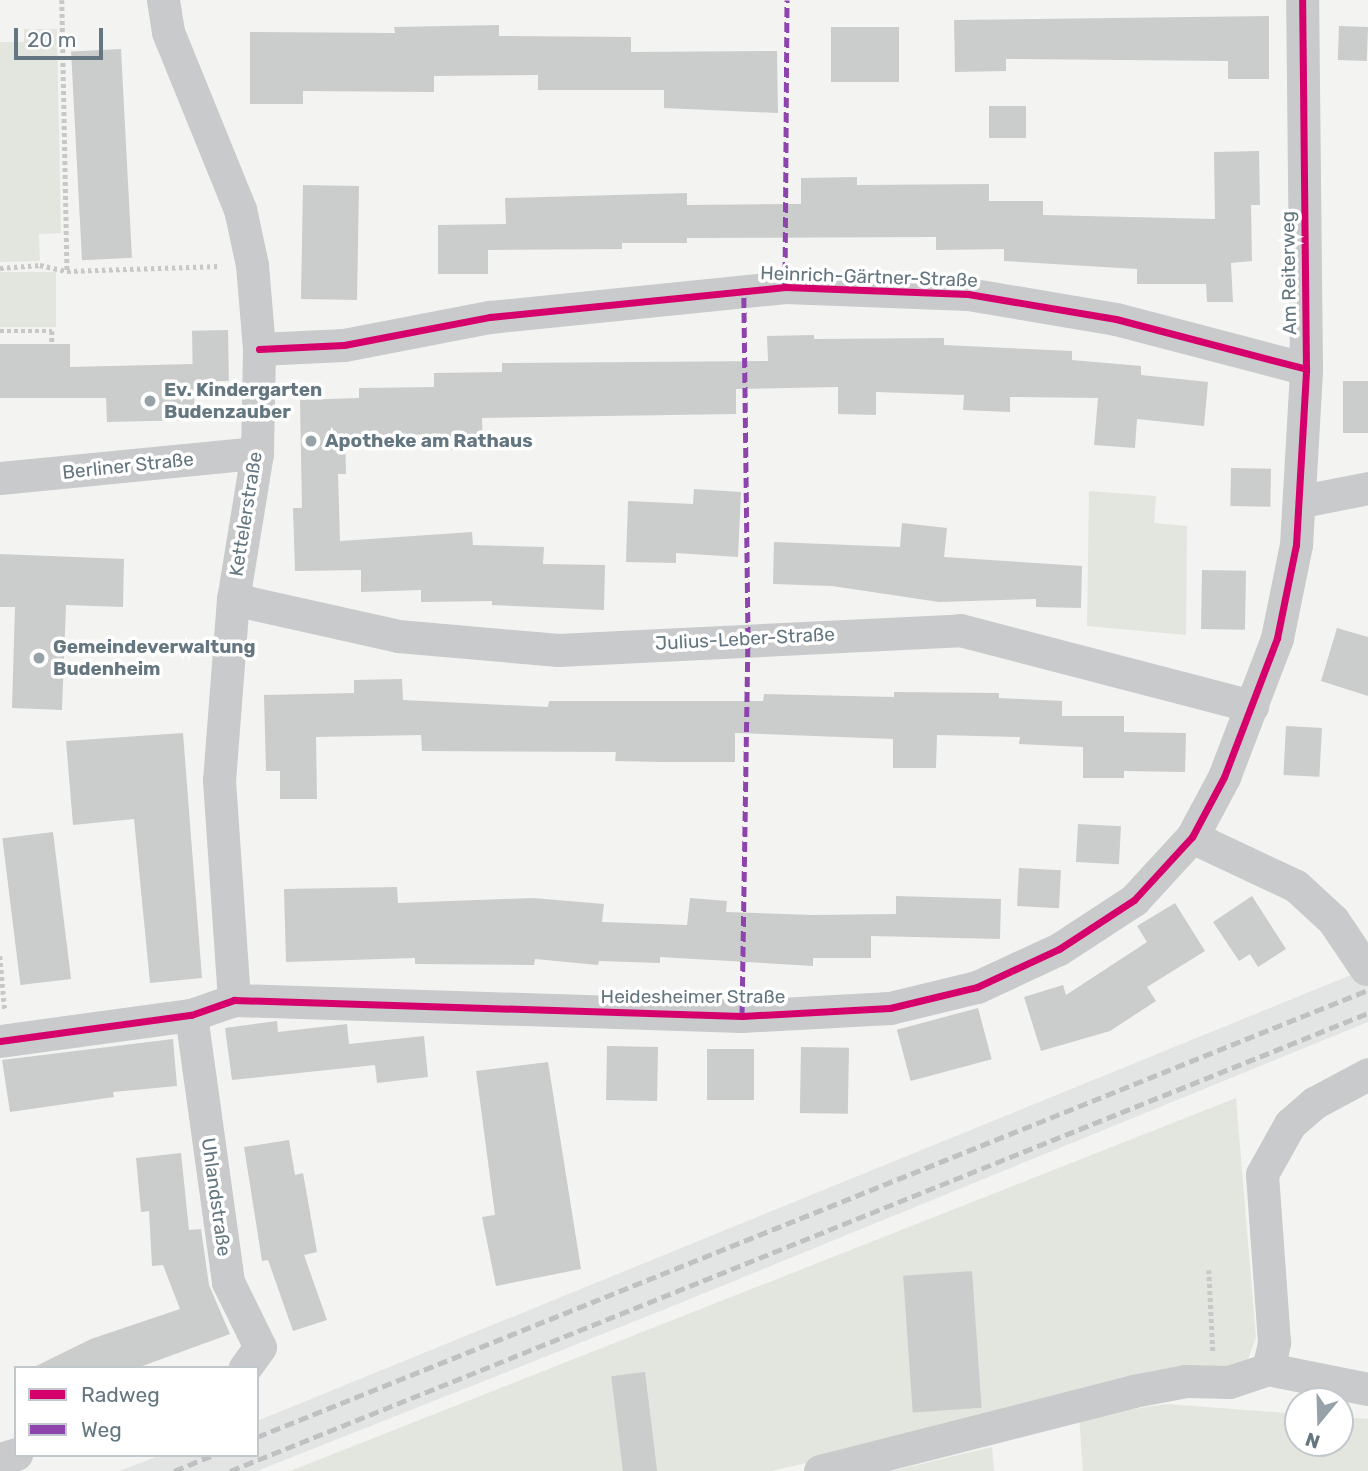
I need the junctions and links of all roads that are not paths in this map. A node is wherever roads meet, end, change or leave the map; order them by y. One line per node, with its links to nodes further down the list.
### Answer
1 (163, 0): 3 (street, Kettelerstraße)
2 (1302, 0): 4 (street, Am Reiterweg)
3 (259, 349): 4 (street, Heinrich-Gärtner-Straße); 5 (street, Kettelerstraße)
4 (1306, 369): 8 (street, Am Reiterweg)
5 (257, 453): 6 (street, Berliner Straße); 9 (street, Kettelerstraße)
6 (0, 478)
7 (1368, 488): 8 (street)
8 (1302, 501): 10 (street, Am Reiterweg)
9 (233, 599): 10 (street, Julius-Leber-Straße); 13 (street, Kettelerstraße)
10 (1252, 706): 11 (street, Heidesheimer Straße)
11 (1192, 837): 12 (street); 13 (street, Heidesheimer Straße)
12 (1366, 969)
13 (234, 1000): 14 (street, Heidesheimer Straße)
14 (191, 1015): 15 (street, Heidesheimer Straße); 17 (street, Uhlandstraße)
15 (4, 1040)
16 (1368, 1074): 18 (street)
17 (246, 1366)
18 (1268, 1370): 19 (street); 20 (street)
19 (1368, 1389)
20 (820, 1471)

